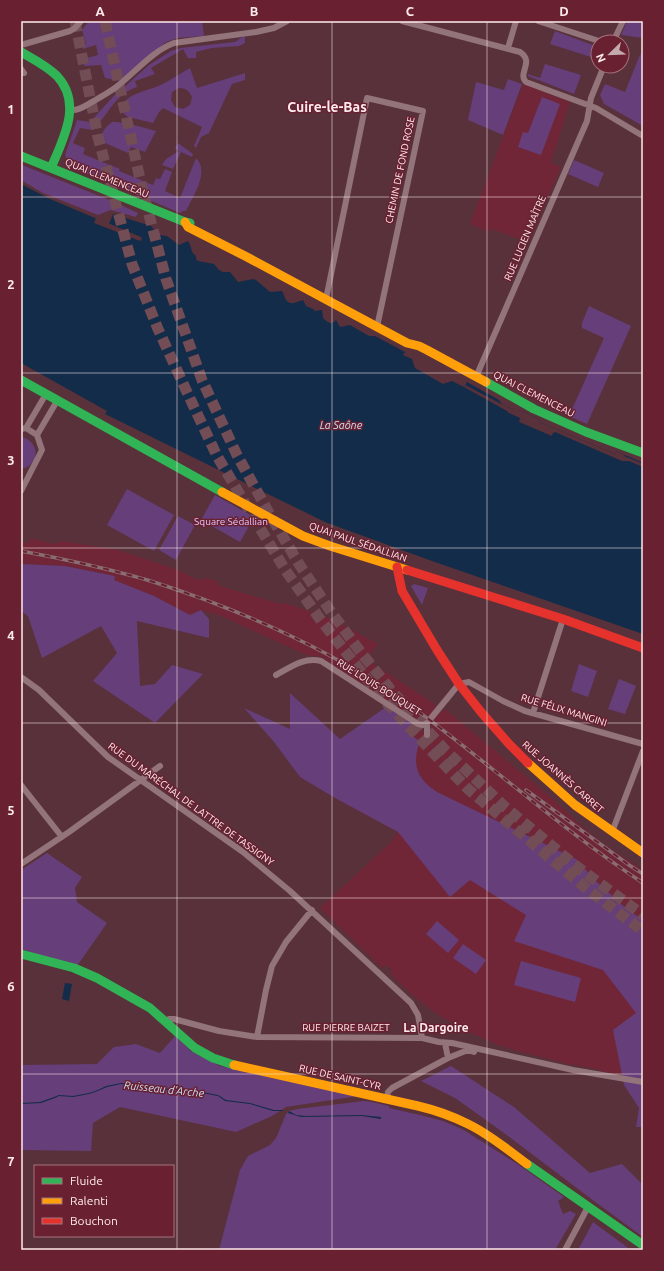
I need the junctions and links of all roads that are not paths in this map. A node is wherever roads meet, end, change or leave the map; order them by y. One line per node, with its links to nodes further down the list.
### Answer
1 (81, 21): 9 (street)
2 (287, 21): 14 (street)
3 (402, 21): 10 (street)
4 (516, 21): 10 (street)
5 (538, 21): 8 (street)
6 (623, 21): 7 (street)
7 (617, 34)
8 (590, 38)
9 (21, 45)
10 (508, 48): 13 (street)
11 (21, 52): 14 (main road)
12 (601, 74): 13 (street, RUE LUCIEN MAÎTRE)
13 (590, 106): 15 (street); 20 (street, RUE LUCIEN MAÎTRE)
14 (71, 110): 17 (main road)
15 (643, 136)
16 (21, 156): 17 (main road, QUAI CLEMENCEAU)
17 (51, 168): 18 (main road, QUAI CLEMENCEAU)
18 (326, 297): 19 (main road, QUAI CLEMENCEAU); 19 (street, CHEMIN DE FOND ROSE)
19 (378, 324): 20 (main road, QUAI CLEMENCEAU)
20 (476, 377): 26 (main road, QUAI CLEMENCEAU)
21 (21, 380): 22 (main road, QUAI PAUL SÉDALLIAN)
22 (46, 394): 23 (main road, QUAI PAUL SÉDALLIAN); 24 (street)
23 (58, 401): 25 (street); 28 (main road, QUAI PAUL SÉDALLIAN)
24 (23, 428): 25 (street)
25 (37, 435): 27 (street)
26 (643, 453)
27 (21, 491)
28 (397, 567): 29 (main road, QUAI PAUL SÉDALLIAN); 30 (main road, RUE JOANNÈS CARRET)
29 (409, 571): 30 (main road); 31 (main road, QUAI PAUL SÉDALLIAN)
30 (400, 586): 35 (main road, RUE JOANNÈS CARRET)
31 (563, 619): 32 (main road, QUAI PAUL SÉDALLIAN); 36 (street)
32 (643, 648)
33 (276, 676): 37 (street, RUE LOUIS BOUQUET)
34 (21, 677): 42 (street, RUE DU MARÉCHAL DE LATTRE DE TASSIGNY)
35 (459, 684): 36 (street, RUE FÉLIX MANGINI); 37 (street, RUE LOUIS BOUQUET); 44 (main road, RUE JOANNÈS CARRET)
36 (533, 713): 39 (street, RUE FÉLIX MANGINI)
37 (427, 723): 38 (street)
38 (427, 734)
39 (643, 744)
40 (643, 751): 44 (street)
41 (160, 766): 42 (street)
42 (142, 779): 45 (street); 48 (street, RUE DU MARÉCHAL DE LATTRE DE TASSIGNY)
43 (21, 785): 45 (street)
44 (612, 832): 46 (main road, RUE JOANNÈS CARRET)
45 (62, 837): 47 (street)
46 (643, 853)
47 (21, 864)
48 (312, 910): 51 (street); 52 (street, RUE DU MARÉCHAL DE LATTRE DE TASSIGNY)
49 (21, 954): 50 (main road, RUE DE SAINT-CYR)
50 (166, 1022): 51 (street, RUE PIERRE BAIZET); 59 (main road, RUE DE SAINT-CYR)
51 (257, 1037): 52 (street, RUE PIERRE BAIZET)
52 (422, 1038): 53 (street, RUE PIERRE BAIZET)
53 (442, 1042): 54 (street, RUE PIERRE BAIZET); 57 (street)
54 (457, 1044): 55 (street, RUE PIERRE BAIZET); 56 (street)
55 (485, 1051): 56 (street); 58 (street, RUE PIERRE BAIZET)
56 (457, 1055): 57 (street)
57 (448, 1058): 59 (street)
58 (643, 1082)
59 (387, 1099): 60 (main road, RUE DE SAINT-CYR)
60 (588, 1207): 61 (main road, RUE DE SAINT-CYR); 62 (street)
61 (643, 1245)
62 (564, 1250)

